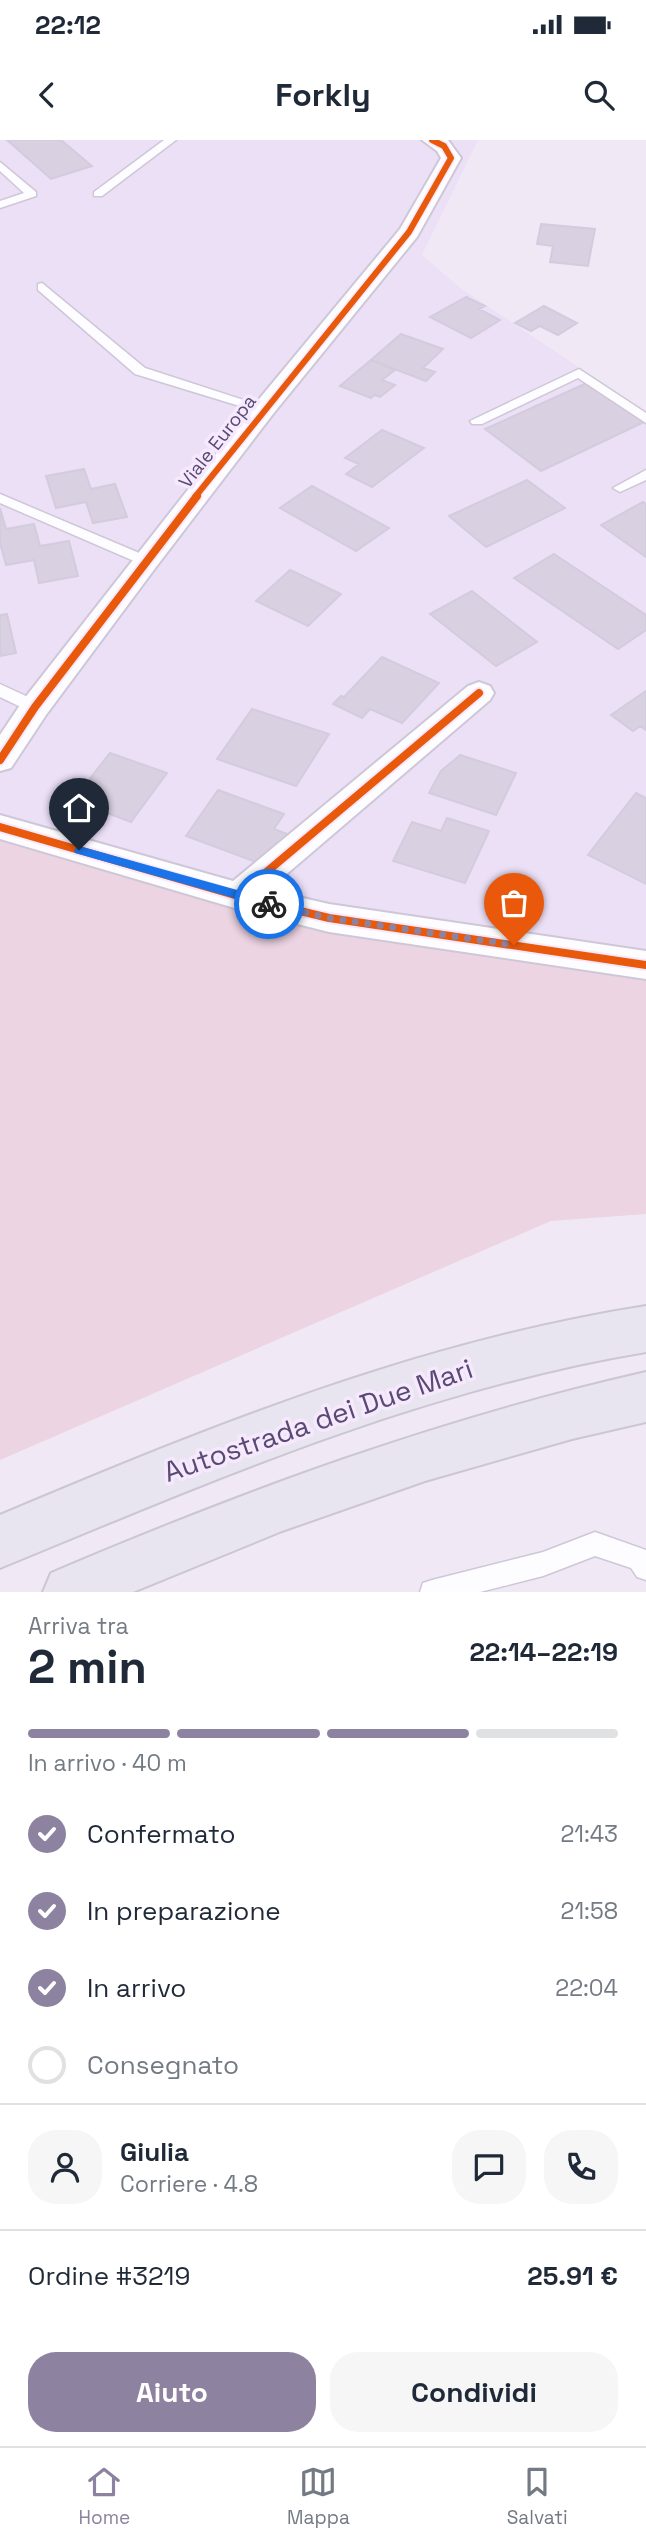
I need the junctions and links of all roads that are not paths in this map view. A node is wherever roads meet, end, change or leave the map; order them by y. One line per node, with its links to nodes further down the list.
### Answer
1 (171, 140): 4 (lane)
2 (440, 141): 7 (street, Viale Europa)
3 (0, 165): 5 (lane)
4 (98, 194)
5 (0, 205)
6 (42, 287): 7 (lane)
7 (264, 409): 13 (street, Viale Europa)
8 (646, 419): 9 (lane)
9 (477, 421)
10 (646, 474): 11 (lane)
11 (620, 488)
12 (0, 498): 13 (lane)
13 (146, 561): 16 (street, Viale Europa)
14 (0, 690): 16 (lane)
15 (479, 693): 19 (street)
16 (35, 707): 17 (street, Viale Europa)
17 (0, 760)
18 (0, 827): 19 (street)
19 (238, 896): 20 (street)
20 (646, 965)
21 (646, 1312): 23 (highway)
22 (646, 1328): 23 (highway, Autostrada dei Due Mari)
23 (553, 1346): 25 (highway, Autostrada dei Due Mari)
24 (646, 1397): 27 (highway)
25 (0, 1542)
26 (646, 1568): 28 (lane)
27 (70, 1592)
28 (432, 1592)

